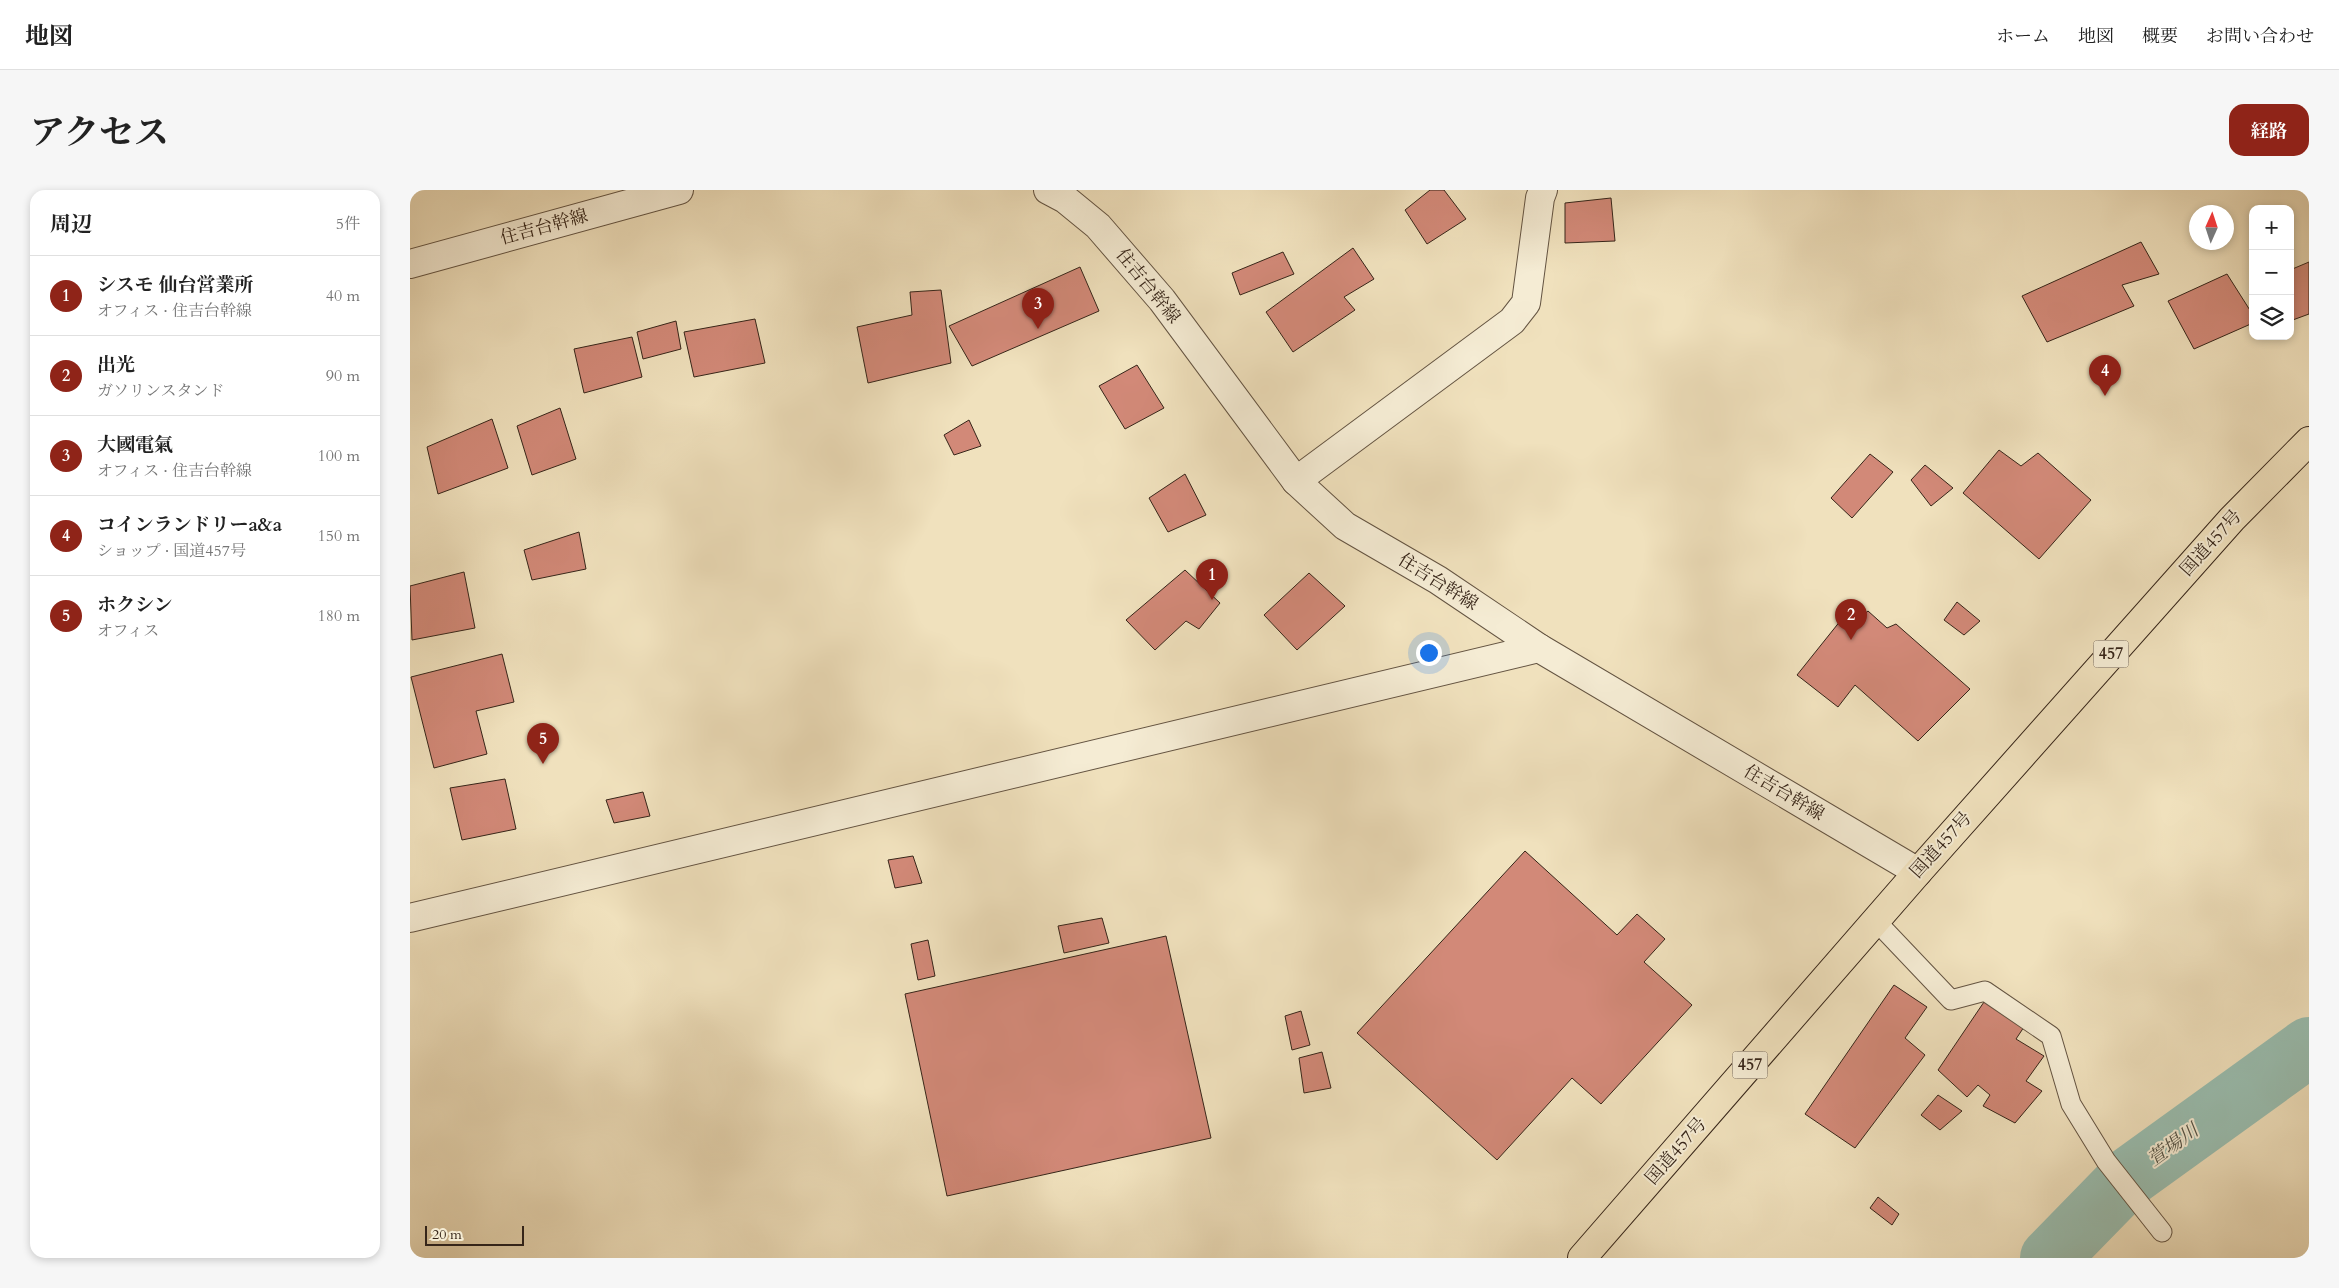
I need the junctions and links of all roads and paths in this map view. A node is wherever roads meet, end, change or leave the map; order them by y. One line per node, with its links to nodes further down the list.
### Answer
1 (679, 190): 4 (street, 住吉台幹線)
2 (1048, 190): 6 (street, 住吉台幹線)
3 (1544, 190): 6 (street)
4 (410, 264)
5 (2309, 441): 8 (highway, 国道457号 / 457)
6 (1296, 481): 7 (street, 住吉台幹線)
7 (1540, 648): 8 (street, 住吉台幹線); 9 (street)
8 (1918, 872): 10 (highway, 国道457号 / 457)
9 (410, 918)
10 (1875, 920): 11 (lane); 12 (highway, 国道457号 / 457)
11 (2162, 1232)
12 (1582, 1258)

